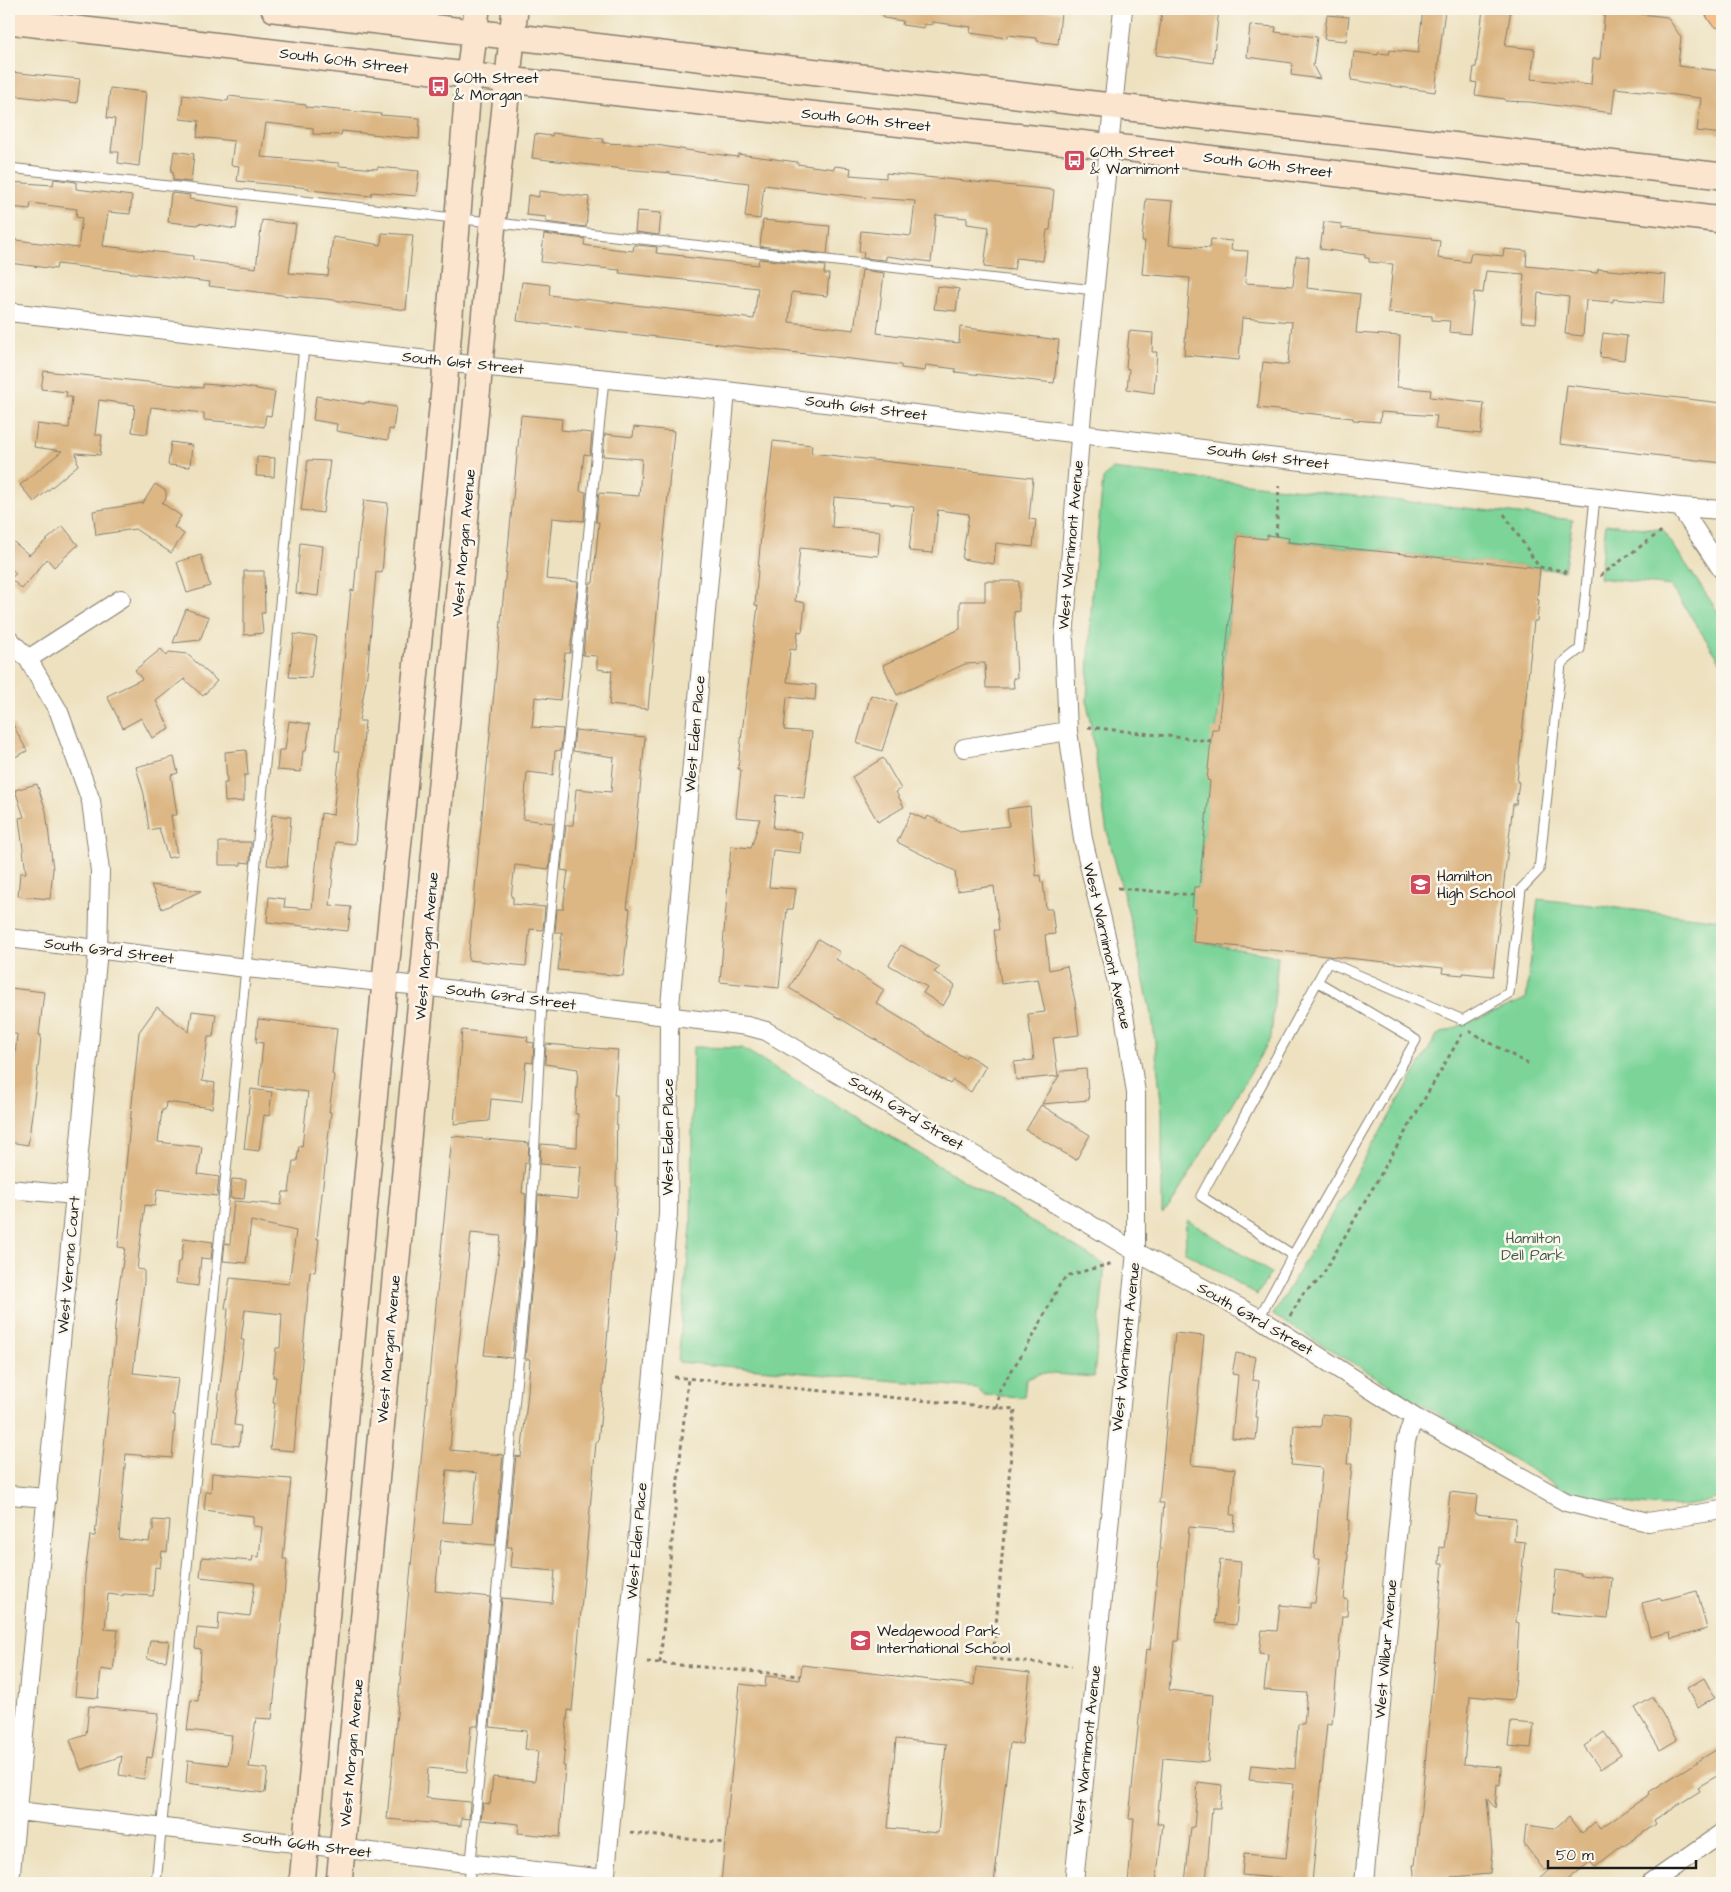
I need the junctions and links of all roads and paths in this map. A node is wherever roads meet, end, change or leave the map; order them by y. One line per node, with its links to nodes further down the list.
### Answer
1 (274, 9): 5 (street)
2 (515, 9): 9 (street, West Morgan Avenue)
3 (1123, 9): 12 (street, West Warnimont Avenue)
4 (1719, 9): 6 (main road)
5 (350, 13): 7 (street)
6 (1722, 14)
7 (476, 20): 9 (street); 10 (street)
8 (9, 21): 10 (street, South 60th Street)
9 (512, 37): 11 (street, West Morgan Avenue); 12 (street)
10 (470, 76): 11 (street, South 60th Street); 16 (street)
11 (507, 80): 13 (street, South 60th Street); 18 (street, West Morgan Avenue)
12 (1113, 107): 13 (street, West Warnimont Avenue); 15 (street)
13 (1109, 146): 17 (street, South 60th Street); 19 (street, West Warnimont Avenue)
14 (9, 168): 16 (lane)
15 (1722, 176)
16 (458, 218): 18 (lane); 22 (street)
17 (1722, 220)
18 (493, 223): 19 (lane); 23 (street, West Morgan Avenue)
19 (1094, 290): 26 (street, West Warnimont Avenue)
20 (9, 312): 21 (street, South 61st Street)
21 (304, 346): 22 (street, South 61st Street); 48 (lane)
22 (446, 362): 23 (street, South 61st Street); 49 (street)
23 (480, 366): 24 (street, South 61st Street); 51 (street, West Morgan Avenue)
24 (604, 379): 25 (street, South 61st Street); 52 (lane)
25 (726, 391): 26 (street, South 61st Street); 53 (street, West Eden Place)
26 (1080, 434): 28 (street, South 61st Street); 41 (street, West Warnimont Avenue)
27 (1279, 486): 33 (path)
28 (1594, 497): 29 (street, South 61st Street); 50 (lane)
29 (1680, 507): 30 (street, South 61st Street); 34 (street)
30 (1722, 510)
31 (1504, 514): 35 (path)
32 (1663, 530): 36 (path)
33 (1276, 536)
34 (1722, 570)
35 (1568, 575)
36 (1598, 578)
37 (121, 599): 39 (street)
38 (9, 639): 39 (street, West Verona Court)
39 (28, 659): 47 (street, West Verona Court)
40 (1088, 727): 42 (path)
41 (1068, 730): 43 (street); 57 (street, West Warnimont Avenue)
42 (1211, 742)
43 (964, 748)
44 (1118, 888): 45 (path)
45 (1193, 895)
46 (9, 938): 47 (street, South 63rd Street)
47 (98, 950): 48 (street, South 63rd Street); 56 (street, West Verona Court)
48 (246, 968): 49 (street, South 63rd Street); 76 (lane)
49 (385, 982): 51 (street, South 63rd Street); 65 (street)
50 (1318, 982): 58 (lane); 58 (lane)
51 (423, 986): 52 (street, South 63rd Street); 67 (street, West Morgan Avenue)
52 (542, 1001): 53 (street, South 63rd Street); 82 (lane)
53 (669, 1017): 57 (street, South 63rd Street); 83 (street, West Eden Place)
54 (1528, 1064): 61 (path)
55 (9, 1189): 56 (street)
56 (76, 1195): 69 (street, West Verona Court)
57 (1136, 1252): 60 (street, South 63rd Street); 89 (street, West Warnimont Avenue)
58 (1293, 1255): 60 (lane)
59 (1113, 1263): 64 (path)
60 (1259, 1318): 66 (street, South 63rd Street)
61 (1288, 1318)
62 (674, 1376): 63 (path)
63 (688, 1378): 64 (path); 72 (path)
64 (997, 1408): 73 (path)
65 (345, 1417): 67 (street); 80 (street)
66 (1414, 1417): 70 (street, South 63rd Street); 90 (street, West Wilbur Avenue)
67 (383, 1420): 81 (street, West Morgan Avenue)
68 (9, 1495): 69 (street)
69 (47, 1498): 75 (street, West Verona Court)
70 (1722, 1510)
71 (647, 1662): 72 (path)
72 (660, 1663): 74 (path)
73 (1072, 1666)
74 (801, 1676)
75 (13, 1811): 76 (street, South 66th Street); 84 (street, West Verona Court)
76 (161, 1828): 80 (street, South 66th Street); 85 (lane)
77 (630, 1833): 79 (path)
78 (1722, 1833): 91 (street)
79 (725, 1843)
80 (306, 1845): 81 (street, South 66th Street); 86 (street)
81 (343, 1849): 82 (street, South 66th Street); 87 (street, West Morgan Avenue)
82 (471, 1864): 83 (street, South 66th Street); 88 (lane)
83 (605, 1881)
84 (10, 1883)
85 (156, 1883)
86 (302, 1883)
87 (339, 1883)
88 (469, 1883)
89 (1074, 1883)
90 (1364, 1883)
91 (1651, 1883)

